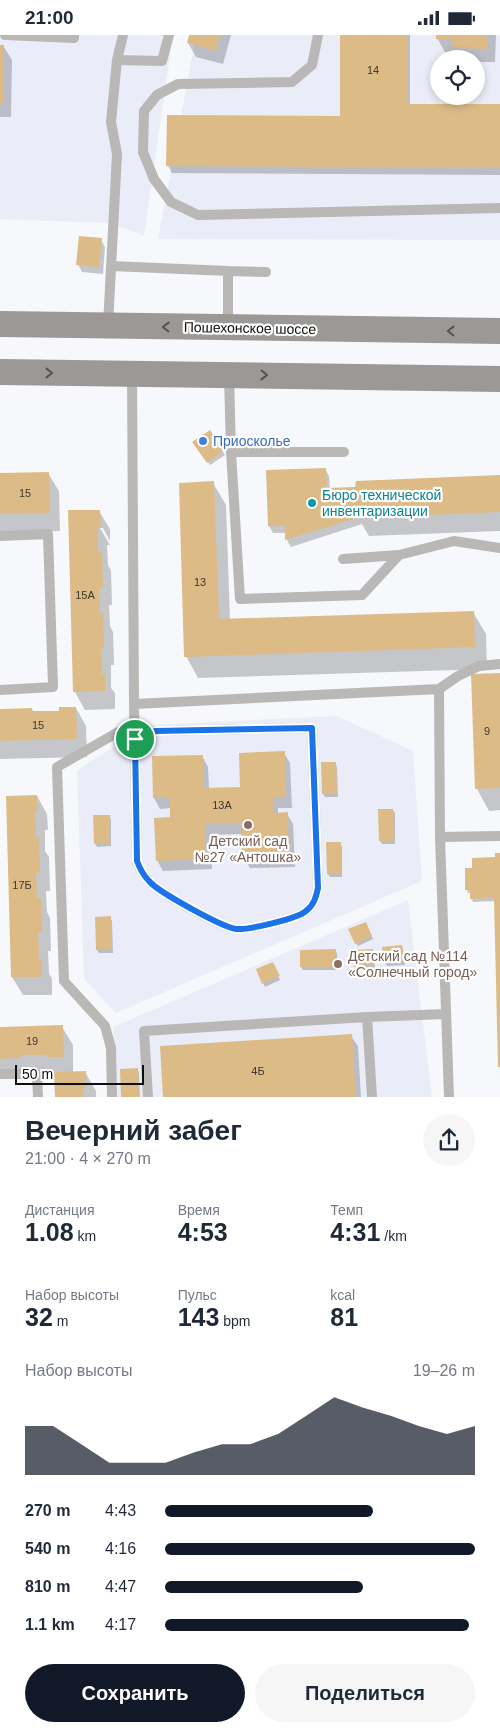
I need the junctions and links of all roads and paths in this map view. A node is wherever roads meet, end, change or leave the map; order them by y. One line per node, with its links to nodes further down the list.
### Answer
1 (5, 35): 2 (lane)
2 (74, 35)
3 (123, 35): 6 (lane)
4 (169, 35): 6 (lane)
5 (318, 35): 7 (lane)
6 (116, 60): 8 (lane)
7 (500, 208)
8 (111, 266): 9 (lane); 12 (lane)
9 (228, 271): 10 (lane); 13 (lane)
10 (266, 272)
11 (0, 324): 12 (main road, Пошехонское шоссе)
12 (108, 327): 13 (main road, Пошехонское шоссе, one-way to 12)
13 (228, 328): 14 (main road, Пошехонское шоссе, one-way to 13)
14 (500, 331)
15 (0, 372): 16 (main road, one-way to 16)
16 (132, 373): 17 (main road); 28 (lane)
17 (229, 375): 18 (main road, one-way to 18); 19 (lane)
18 (500, 379)
19 (231, 451): 20 (lane); 23 (lane)
20 (344, 452)
21 (0, 536): 27 (lane)
22 (500, 548): 23 (lane)
23 (398, 555): 24 (lane)
24 (343, 559)
25 (500, 664): 26 (lane)
26 (439, 689): 28 (lane); 32 (lane)
27 (0, 690)
28 (134, 704): 29 (lane)
29 (134, 723): 30 (lane); 37 (lane)
30 (135, 739): 30 (lane)
31 (500, 836): 32 (lane)
32 (440, 837): 33 (lane)
33 (446, 1014): 34 (lane); 40 (lane)
34 (367, 1017): 38 (lane); 39 (lane)
35 (0, 1075): 36 (lane)
36 (38, 1097)
37 (112, 1097)
38 (148, 1097)
39 (372, 1097)
40 (449, 1097)

